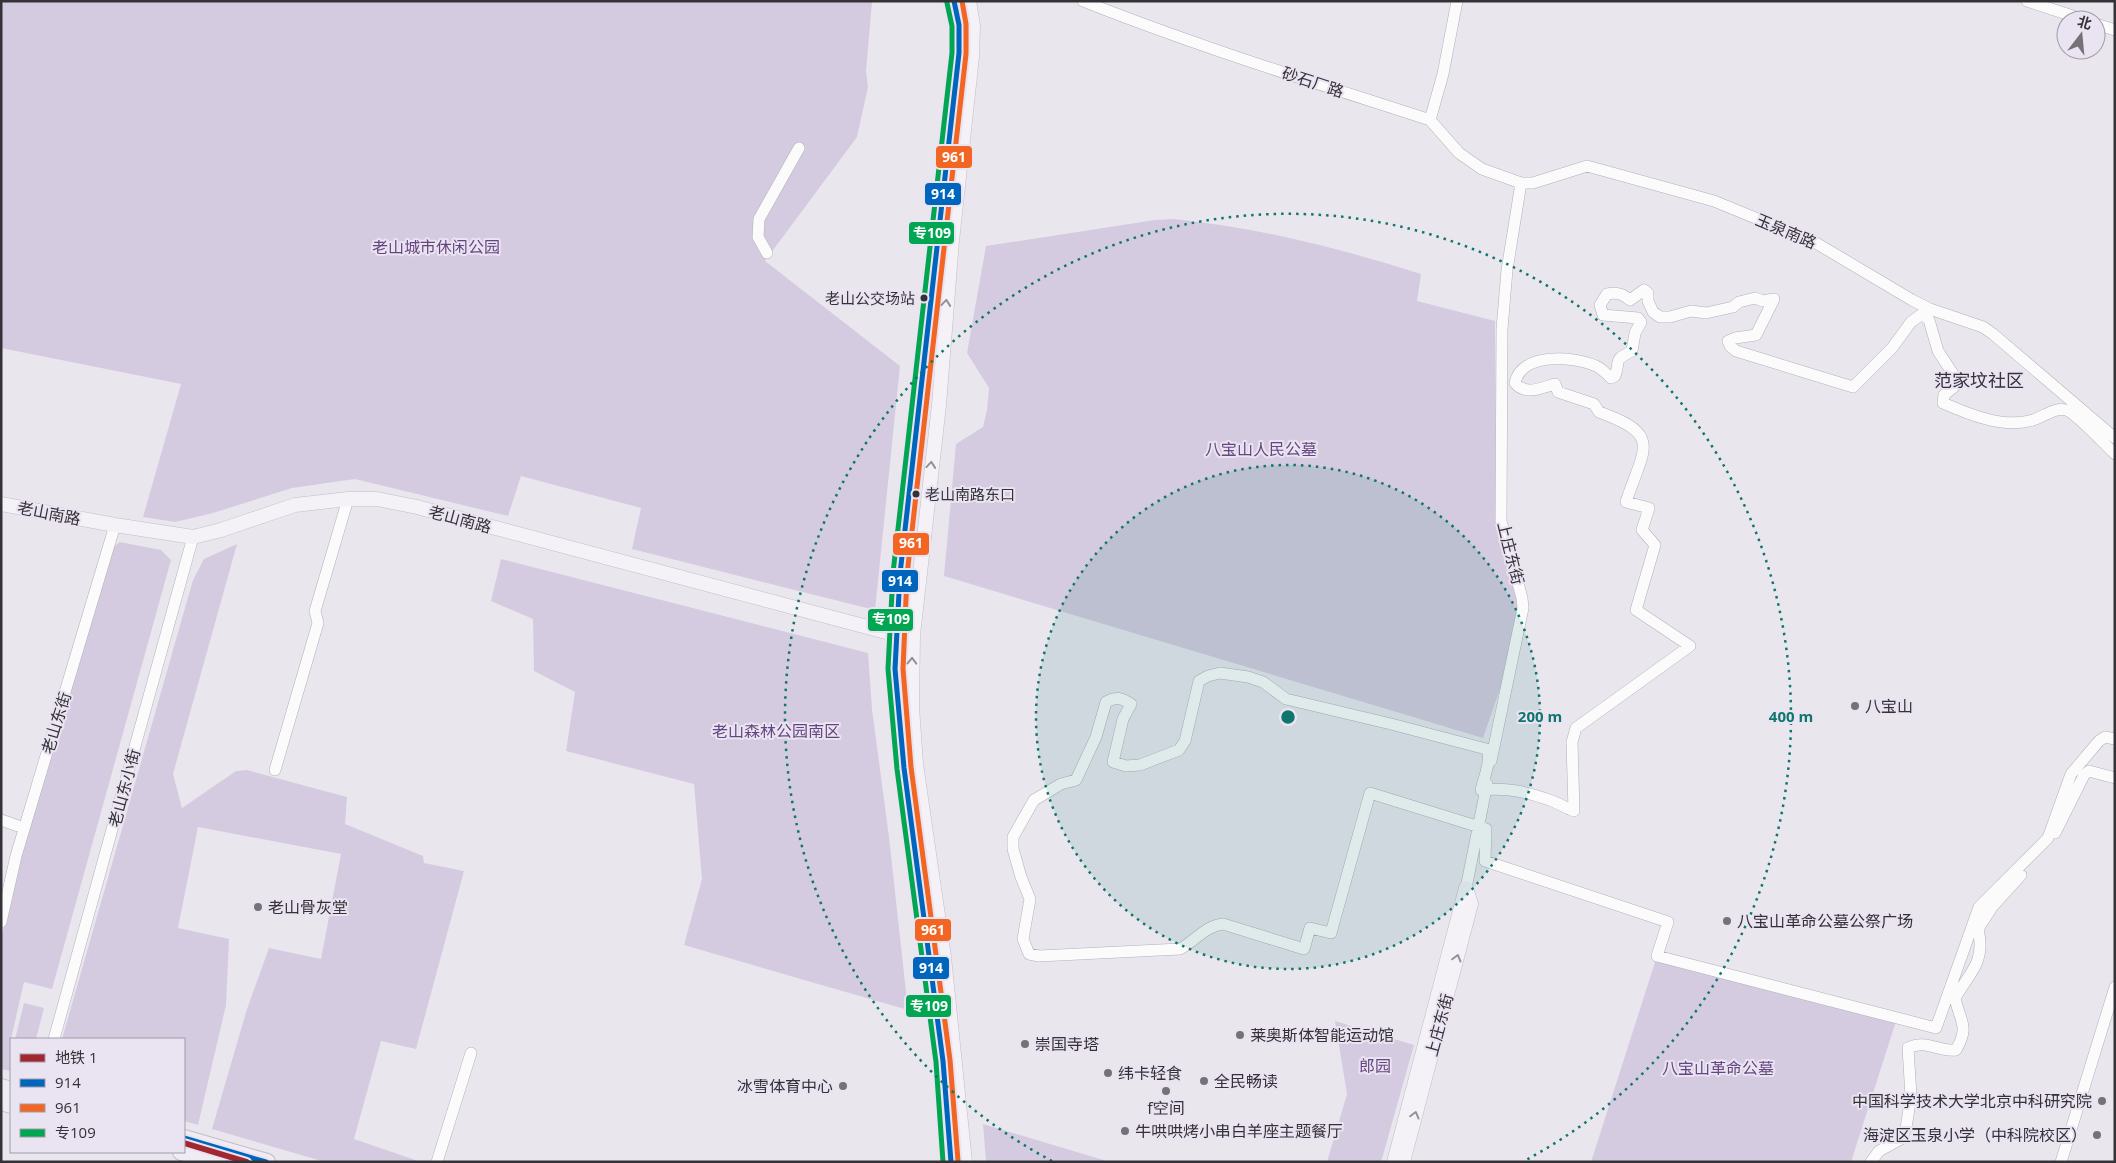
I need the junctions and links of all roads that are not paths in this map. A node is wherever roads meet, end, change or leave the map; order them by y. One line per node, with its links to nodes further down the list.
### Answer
1 (954, 1): 17 (main road)
2 (969, 1): 18 (main road, one-way to 2)
3 (1083, 1): 7 (street, 砂石厂路)
4 (1456, 1): 7 (street)
5 (2027, 1): 6 (street)
6 (2056, 10)
7 (1430, 120): 9 (street)
8 (799, 148): 10 (street)
9 (1521, 183): 11 (street, 玉泉南路); 24 (street, 上庄东街)
10 (766, 253)
11 (2115, 438)
12 (2115, 454): 19 (street)
13 (348, 499): 16 (main road, 老山南路); 17 (main road, 老山南路); 20 (street)
14 (2, 507): 15 (main road, 老山南路)
15 (116, 525): 16 (main road, 老山南路); 23 (street, 老山东街)
16 (193, 537): 27 (street, 老山东小街)
17 (896, 634): 18 (main road, 老山南路); 33 (main road)
18 (913, 635): 34 (main road, one-way to 18)
19 (2115, 739)
20 (275, 770)
21 (2115, 778): 37 (street)
22 (1, 820): 23 (street)
23 (24, 828): 25 (street, 老山东街)
24 (1466, 888): 35 (main road, 上庄东街); 36 (main road, 上庄东街, one-way to 24)
25 (1, 922)
26 (2115, 986): 38 (street)
27 (54, 1038)
28 (471, 1053): 32 (street)
29 (188, 1149): 30 (highway)
30 (218, 1158): 31 (highway)
31 (267, 1162)
32 (438, 1162)
33 (951, 1162)
34 (965, 1162)
35 (1394, 1162)
36 (1403, 1162)
37 (1872, 1162)
38 (2061, 1162)

